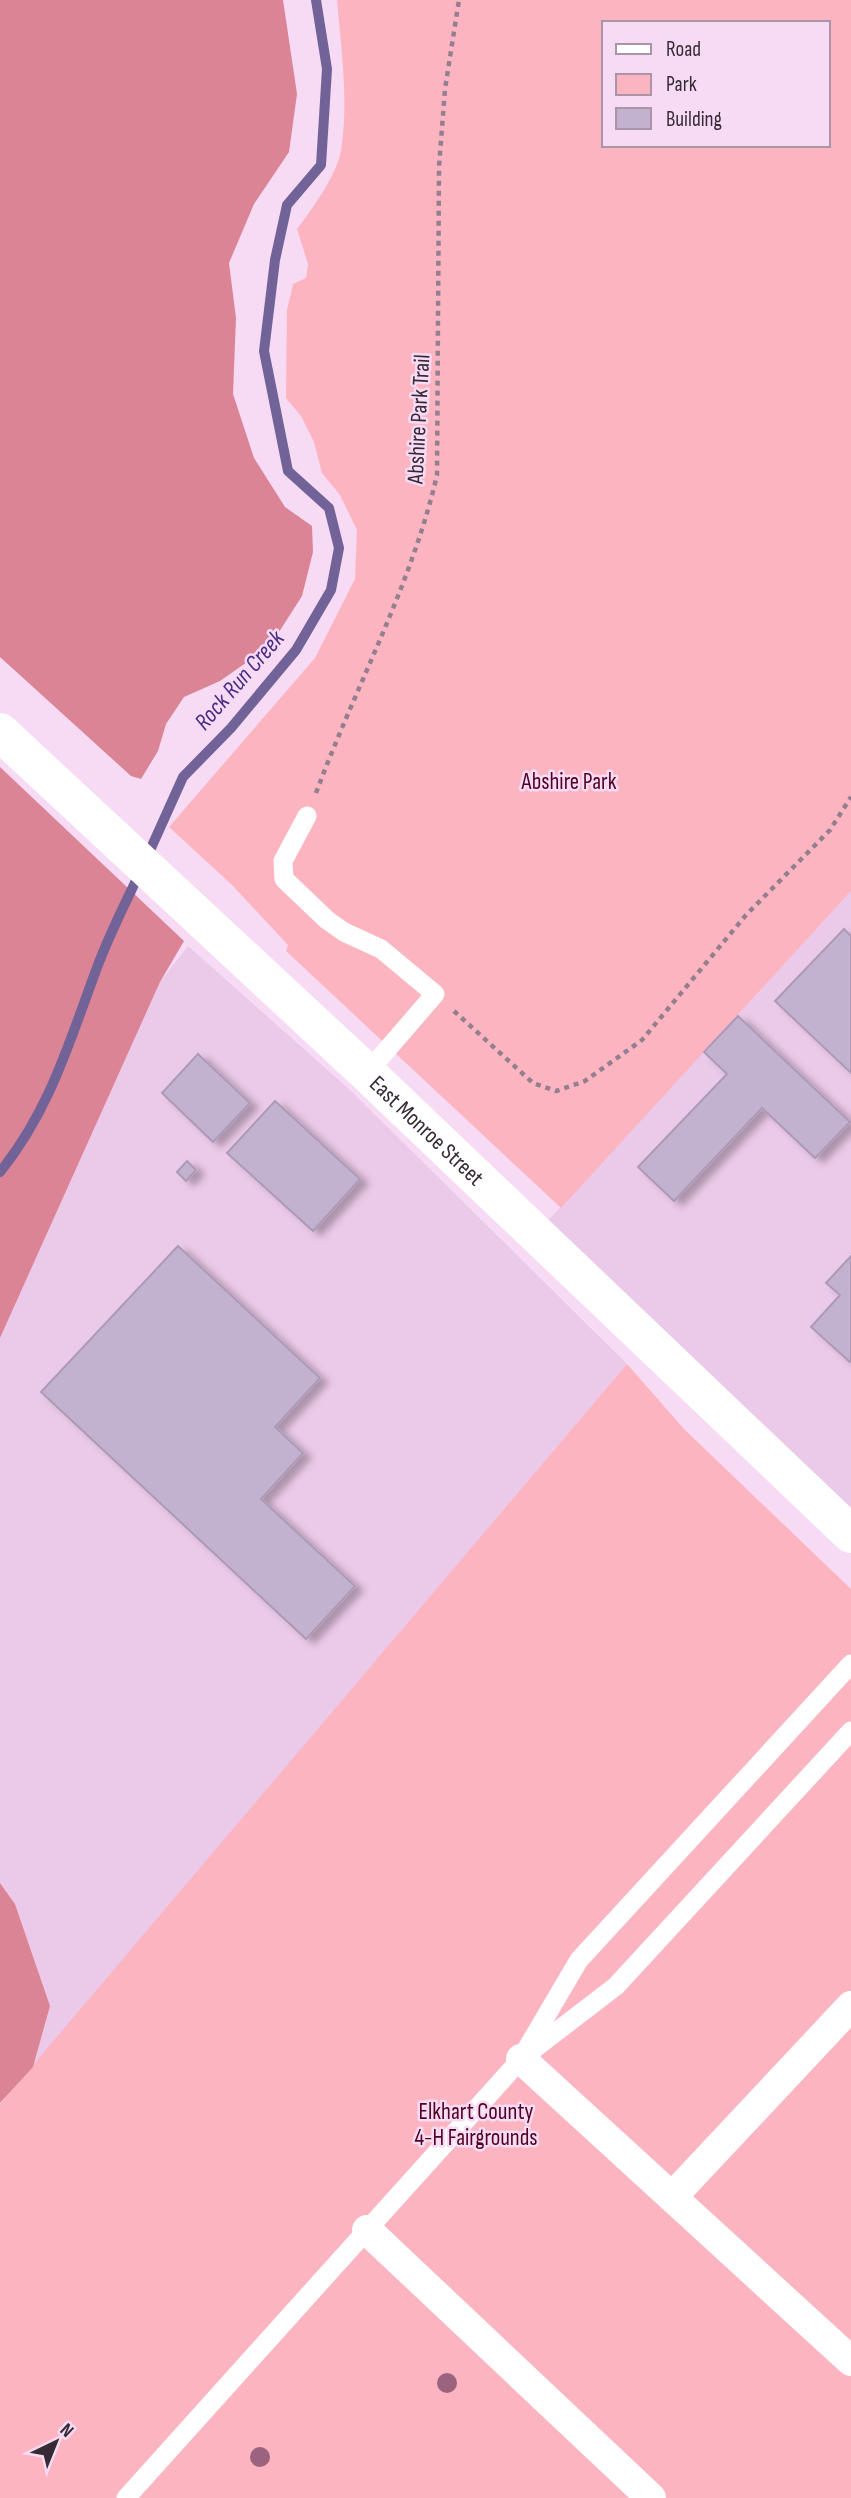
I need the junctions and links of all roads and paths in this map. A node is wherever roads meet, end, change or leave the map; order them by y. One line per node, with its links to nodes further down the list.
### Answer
1 (459, 0): 4 (path, Abshire Park Trail)
2 (0, 732): 6 (street, East Monroe Street)
3 (851, 797): 5 (path)
4 (307, 816): 5 (lane)
5 (435, 994): 6 (lane)
6 (367, 1073): 7 (street, East Monroe Street)
7 (851, 1534)
8 (851, 1664): 11 (lane)
9 (851, 1731): 11 (lane)
10 (851, 2006): 12 (street)
11 (521, 2059): 12 (street); 13 (lane)
12 (672, 2197): 14 (street)
13 (367, 2230): 15 (lane); 16 (street)
14 (849, 2356)
15 (126, 2498)
16 (652, 2498)

